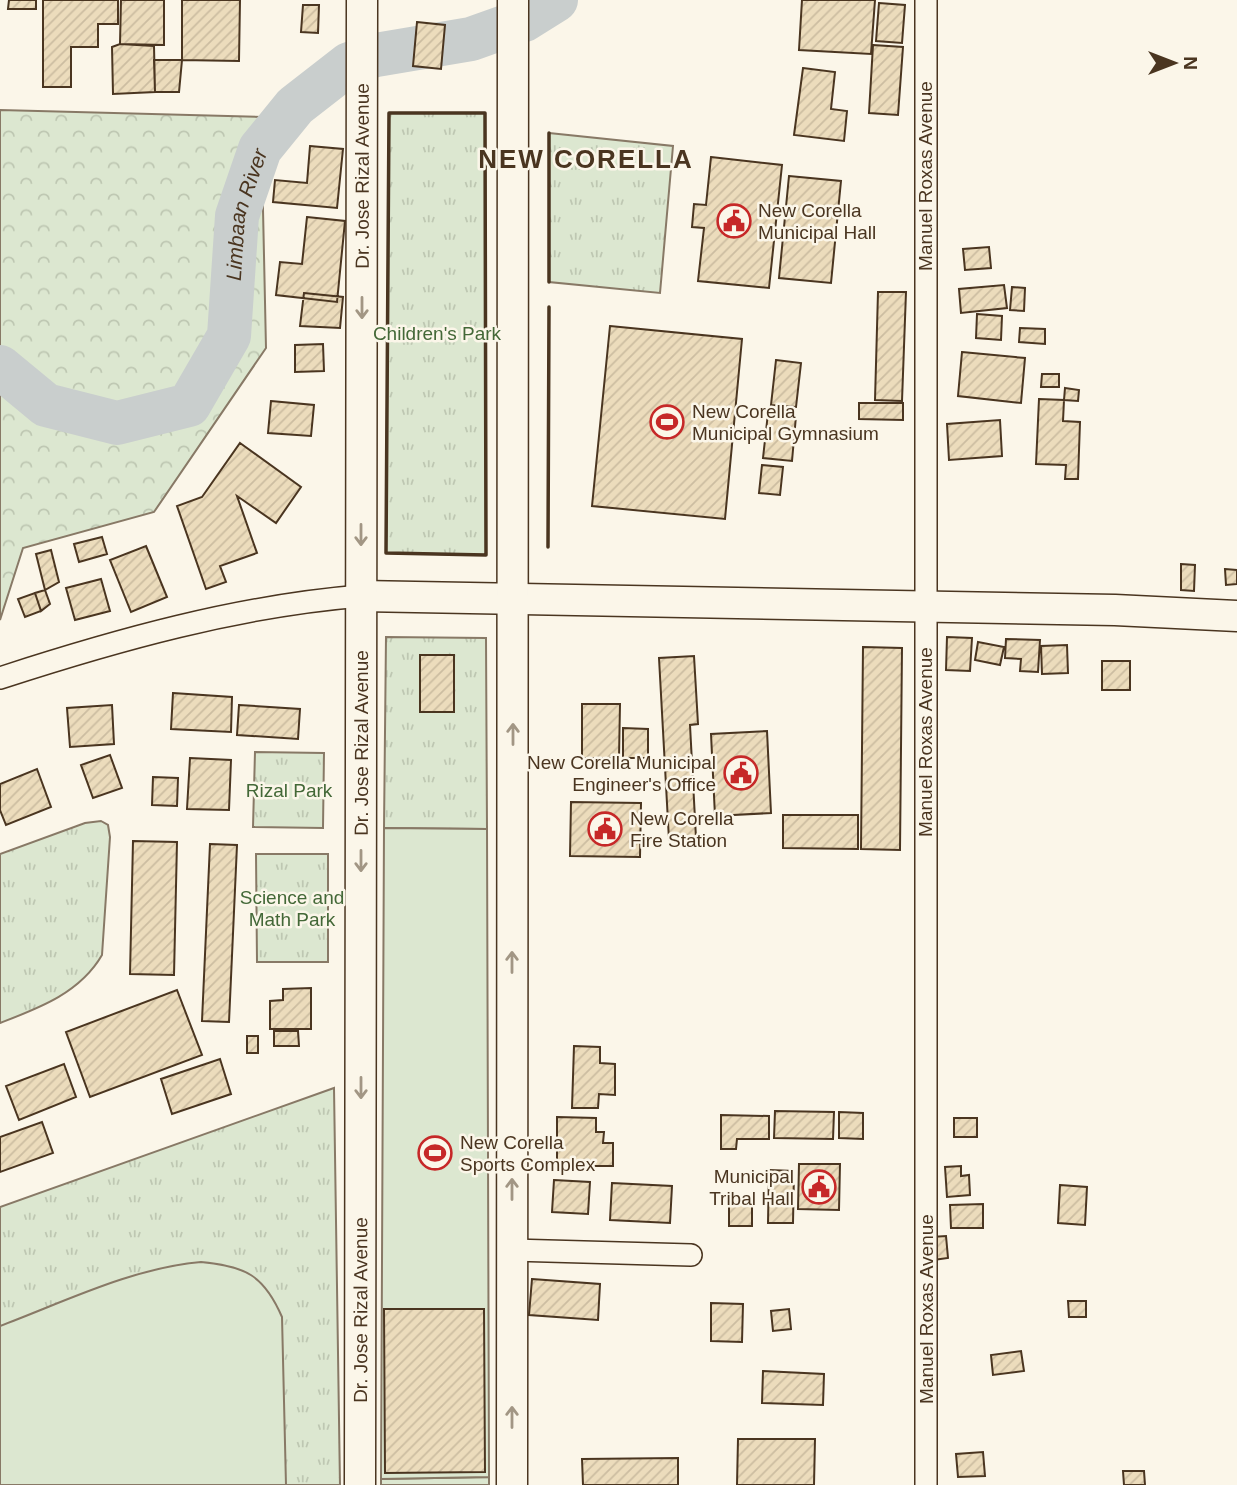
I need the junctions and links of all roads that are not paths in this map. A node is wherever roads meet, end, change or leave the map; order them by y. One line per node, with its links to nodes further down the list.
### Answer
1 (362, 0): 4 (main road, Dr. Jose Rizal Avenue, one-way to 4)
2 (513, 0): 5 (main road)
3 (926, 0): 6 (street, Manuel Roxas Avenue)
4 (361, 596): 5 (main road); 8 (street); 11 (main road, Dr. Jose Rizal Avenue, one-way to 11)
5 (513, 597): 6 (main road); 9 (main road, one-way to 5)
6 (924, 606): 7 (main road); 13 (street, Manuel Roxas Avenue)
7 (1237, 616)
8 (0, 678)
9 (512, 1250): 10 (street); 12 (main road, one-way to 9)
10 (691, 1255)
11 (360, 1485)
12 (512, 1485)
13 (926, 1485)

